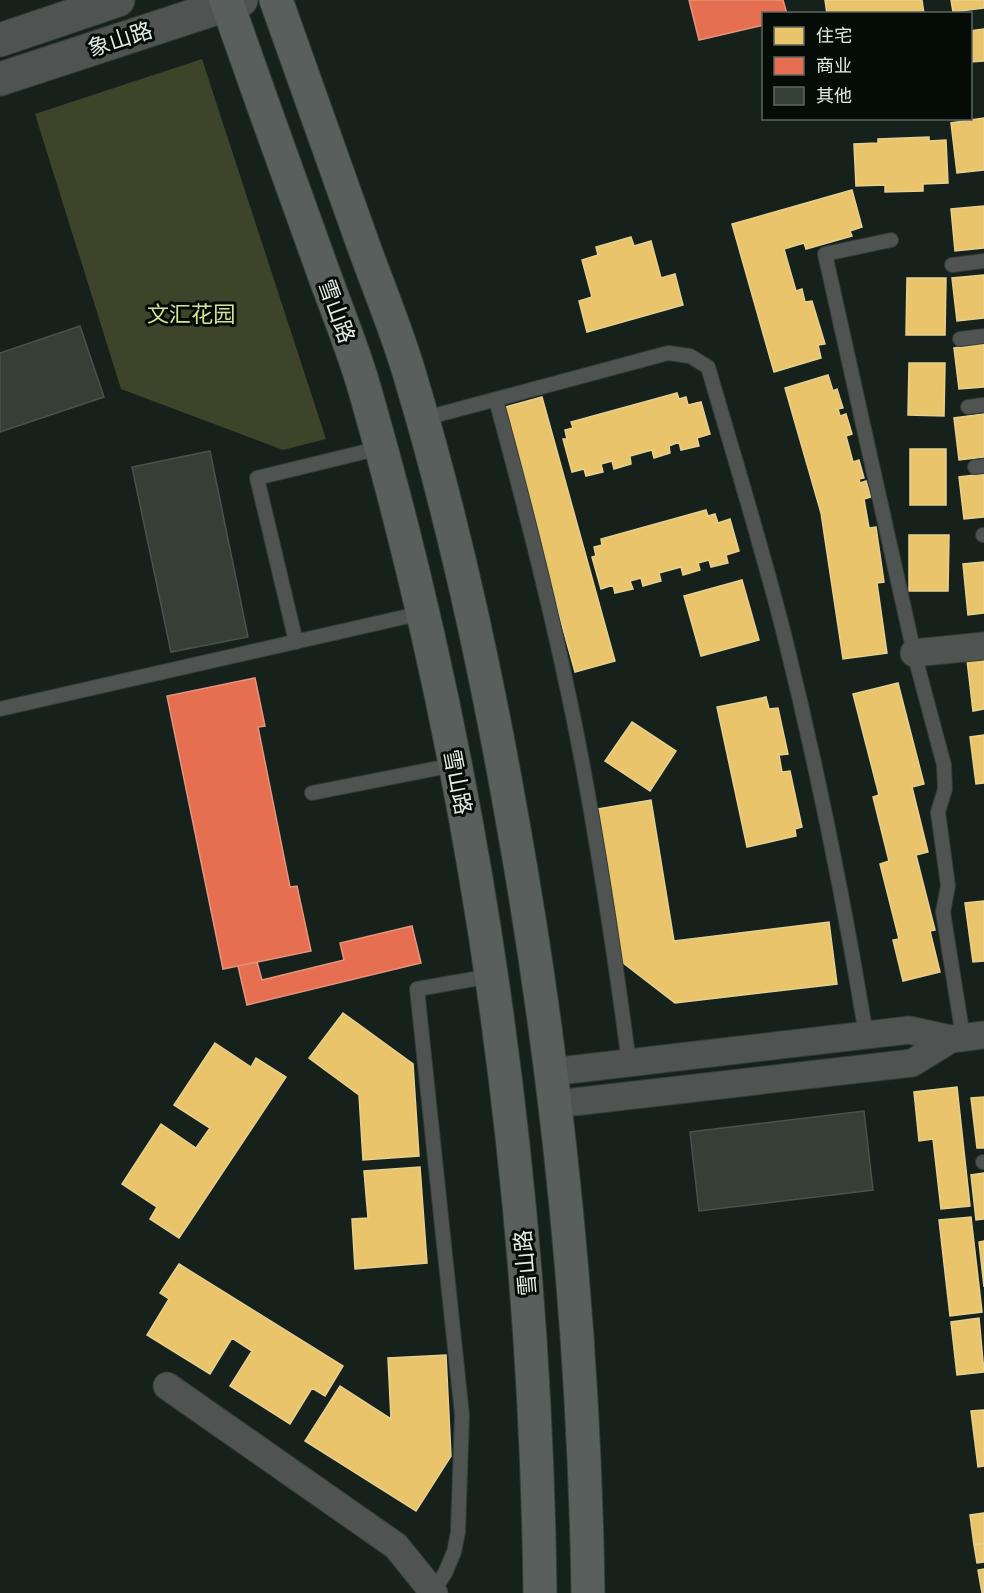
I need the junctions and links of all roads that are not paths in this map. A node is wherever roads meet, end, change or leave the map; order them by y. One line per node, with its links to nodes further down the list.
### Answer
1 (118, 0): 4 (street, 象山路)
2 (276, 0): 14 (main road, 雪山路)
3 (231, 1): 5 (street, 象山路); 15 (main road, 雪山路)
4 (0, 40)
5 (0, 79)
6 (891, 240): 19 (lane)
7 (984, 261): 8 (lane)
8 (952, 265)
9 (984, 336): 10 (lane)
10 (960, 339)
11 (496, 400): 14 (lane); 24 (lane); 26 (lane)
12 (984, 405): 13 (lane)
13 (968, 407)
14 (422, 419): 27 (main road, 雪山路)
15 (381, 448): 16 (main road, 雪山路); 17 (lane)
16 (423, 613): 17 (lane); 21 (main road, 雪山路)
17 (296, 642): 20 (lane)
18 (984, 646): 19 (street)
19 (914, 653): 25 (lane)
20 (0, 709)
21 (455, 765): 22 (lane); 23 (main road, 雪山路)
22 (312, 793)
23 (491, 976): 30 (lane); 31 (main road, 雪山路)
24 (866, 1035): 25 (street); 26 (street)
25 (966, 1037): 28 (street)
26 (629, 1063): 27 (street)
27 (551, 1072): 28 (main road, 雪山路)
28 (556, 1104): 32 (main road, 雪山路)
29 (167, 1386): 30 (street)
30 (433, 1593)
31 (540, 1593)
32 (588, 1593)

